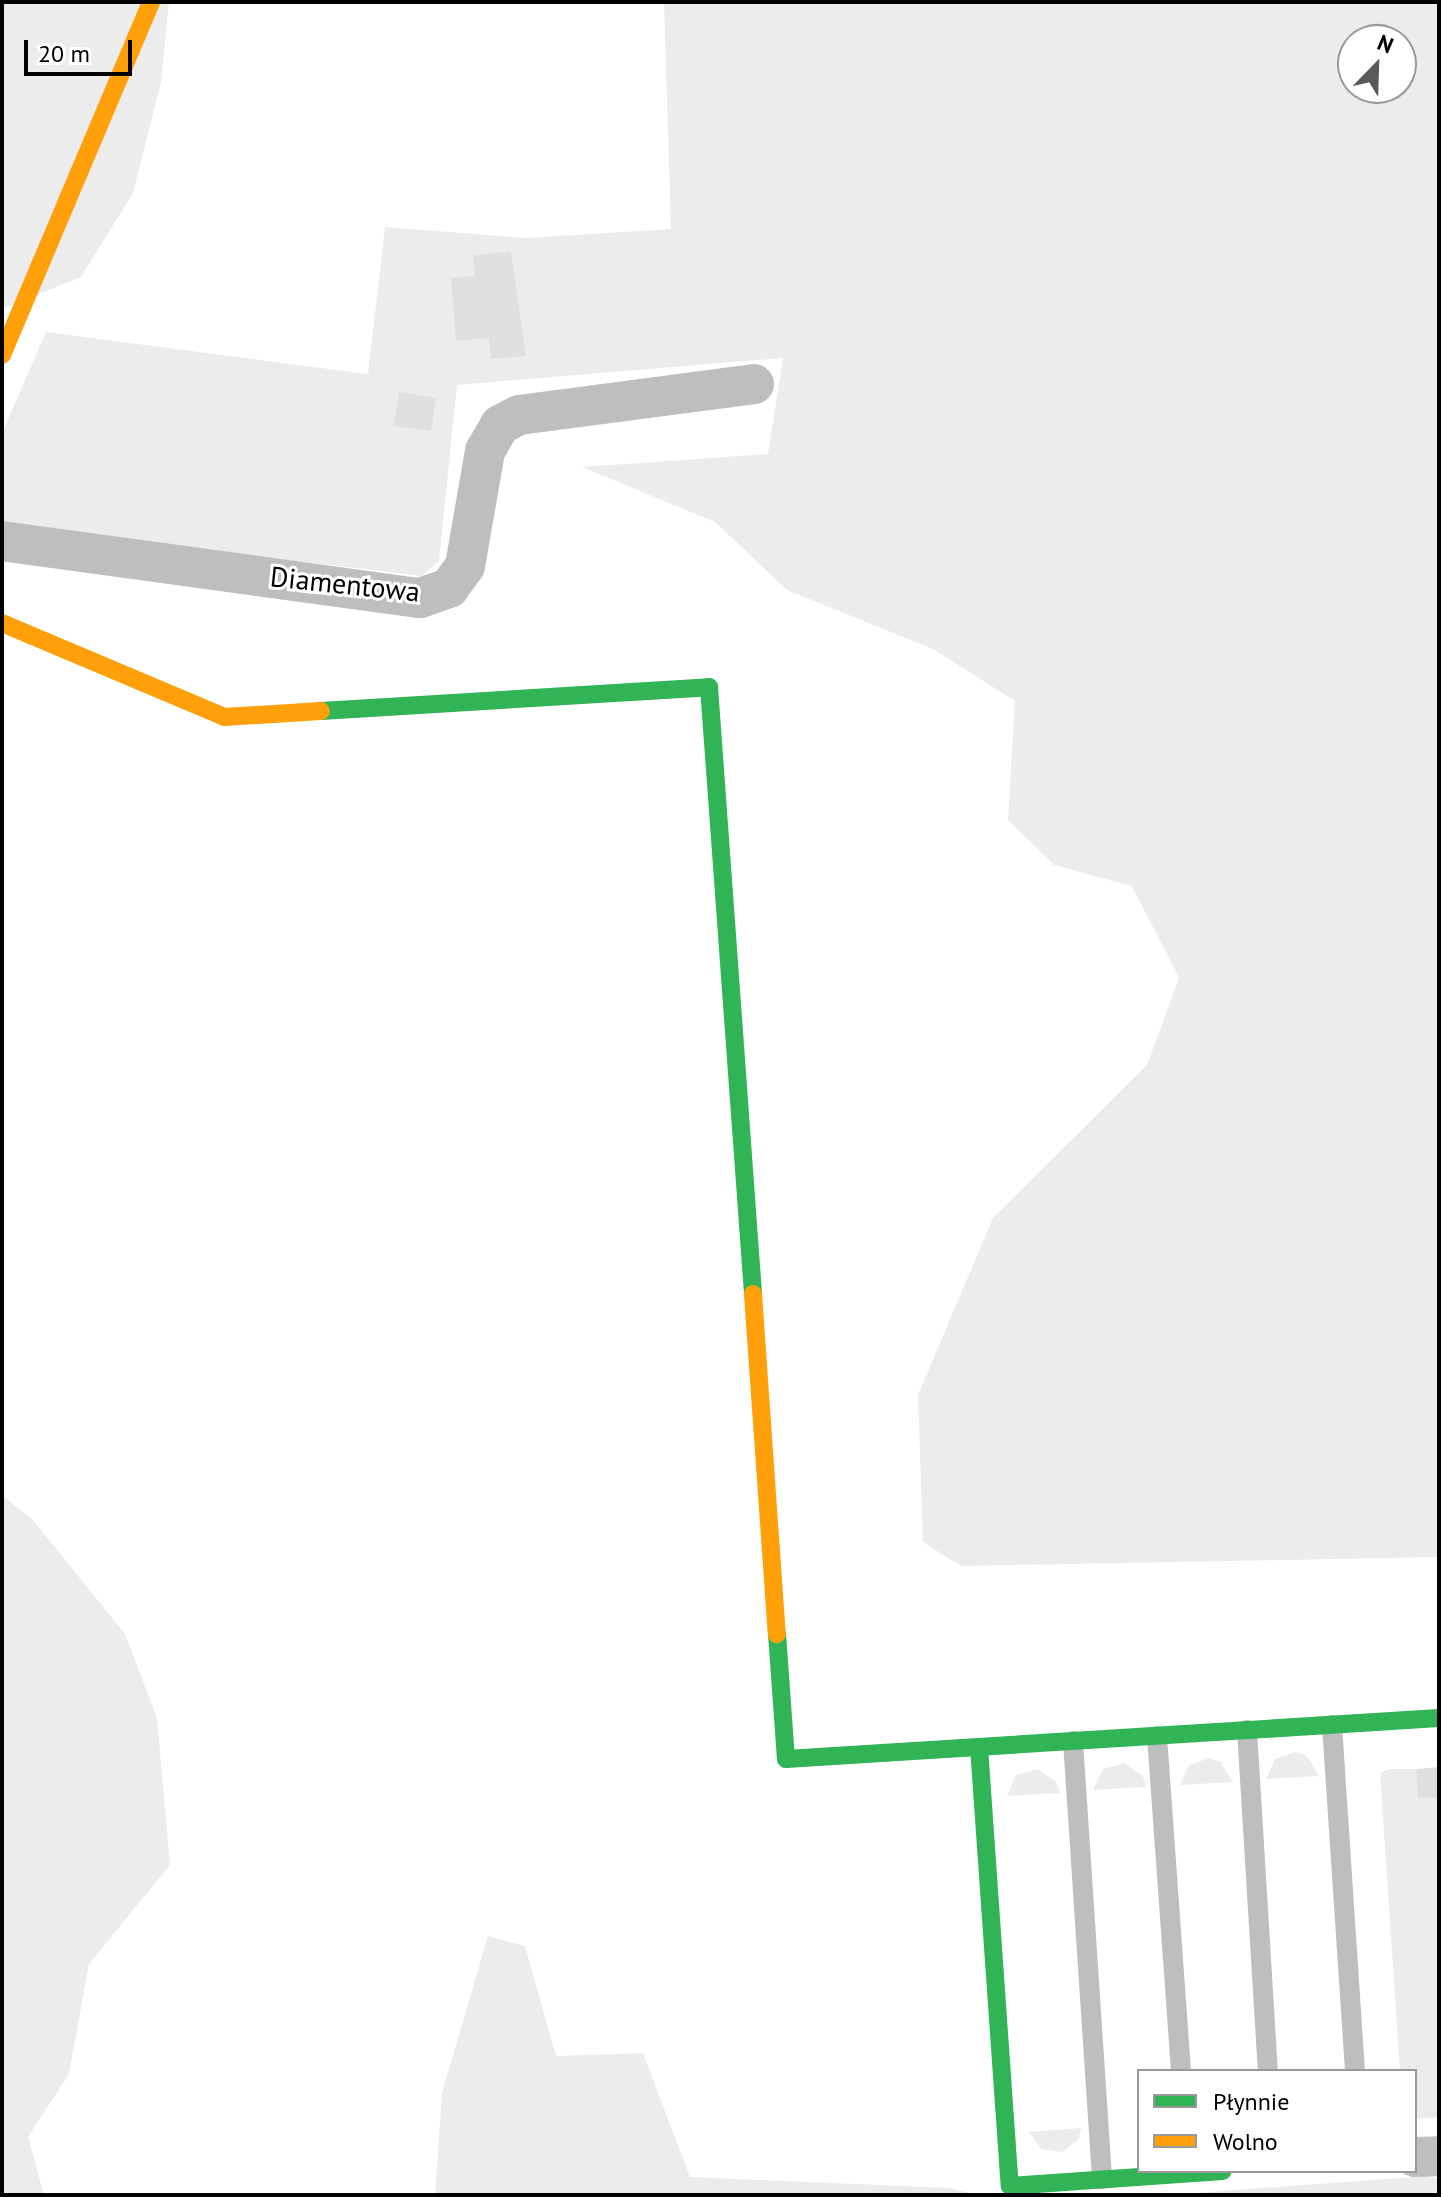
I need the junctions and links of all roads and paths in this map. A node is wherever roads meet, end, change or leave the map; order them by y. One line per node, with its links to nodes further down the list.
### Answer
1 (151, 2): 2 (street)
2 (2, 355)
3 (754, 384): 4 (street, Diamentowa)
4 (2, 541)
5 (2, 623): 11 (street)
6 (1439, 1718): 7 (street)
7 (1332, 1725): 8 (street); 14 (lane)
8 (1247, 1730): 9 (street); 13 (lane)
9 (1157, 1736): 10 (street); 12 (lane)
10 (1073, 1741): 11 (street); 18 (lane)
11 (979, 1747): 18 (street)
12 (1181, 2069)
13 (1268, 2069)
14 (1355, 2069)
15 (1439, 2156): 16 (street)
16 (1417, 2157)
17 (1176, 2173): 18 (street)
18 (1102, 2179)

